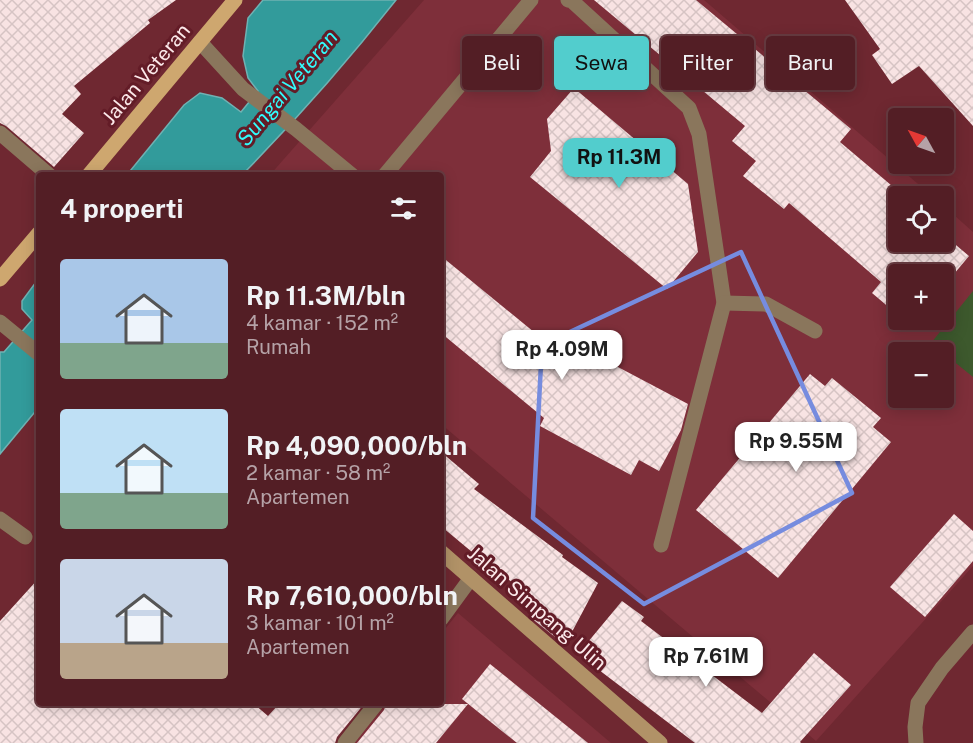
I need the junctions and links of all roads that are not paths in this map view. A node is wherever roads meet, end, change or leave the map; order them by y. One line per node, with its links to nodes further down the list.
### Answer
1 (235, 0): 4 (main road, Jalan Veteran)
2 (531, 0): 9 (street)
3 (568, 0): 12 (street)
4 (200, 42): 7 (main road, Jalan Veteran); 8 (street)
5 (0, 134): 6 (street)
6 (45, 172)
7 (91, 172)
8 (348, 172)
9 (387, 172)
10 (36, 237): 11 (main road)
11 (0, 279)
12 (724, 303): 14 (street); 18 (street)
13 (0, 322): 15 (street)
14 (815, 331)
15 (36, 352)
16 (0, 519): 17 (street)
17 (25, 537)
18 (661, 545)
19 (444, 555): 20 (main road, Jalan Simpang Ulin)
20 (471, 578): 21 (street); 24 (main road, Jalan Simpang Ulin)
21 (444, 615)
22 (973, 632): 26 (street)
23 (374, 706): 25 (street)
24 (652, 740)
25 (345, 743)
26 (916, 743)

